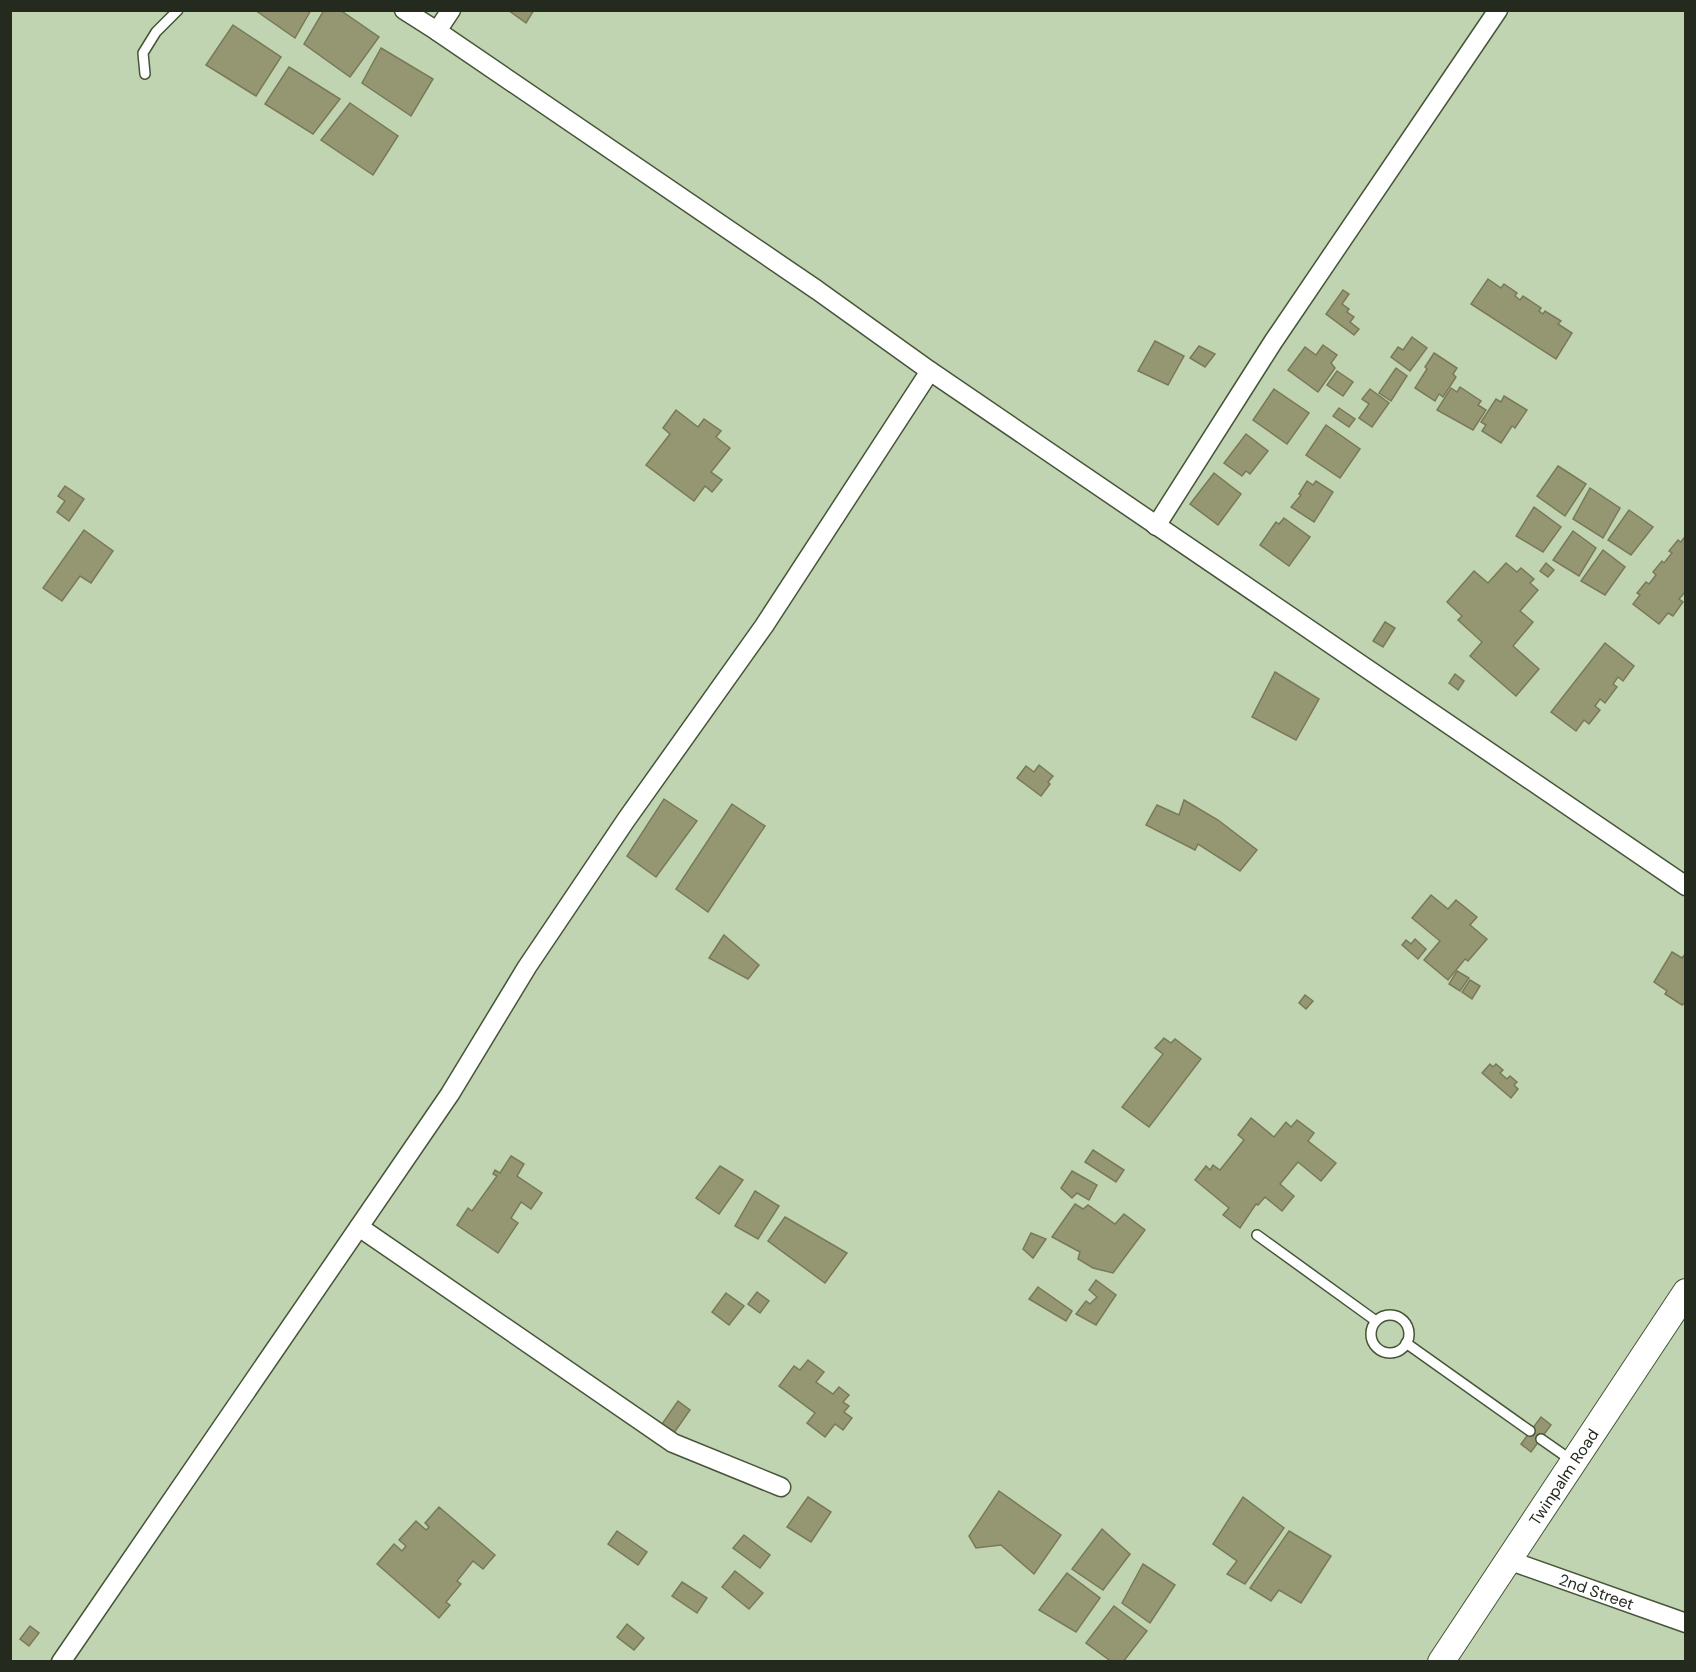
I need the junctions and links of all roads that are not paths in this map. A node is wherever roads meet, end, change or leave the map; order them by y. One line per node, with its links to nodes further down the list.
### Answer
1 (178, 10): 6 (lane)
2 (404, 10): 5 (street)
3 (450, 10): 5 (street)
4 (1498, 10): 8 (street)
5 (437, 31): 7 (street)
6 (145, 74)
7 (930, 371): 8 (street); 10 (street)
8 (1156, 526): 9 (street)
9 (1686, 886)
10 (359, 1227): 18 (street); 21 (street)
11 (1257, 1235): 13 (lane)
12 (1686, 1292): 17 (main road, Twinpalm Road)
13 (1376, 1321): 14 (lane); 14 (lane)
14 (1406, 1343): 15 (lane)
15 (1530, 1431)
16 (1541, 1439): 17 (lane)
17 (1573, 1462): 19 (main road, Twinpalm Road)
18 (781, 1487)
19 (1508, 1560): 20 (street, 2nd Street); 22 (main road, Twinpalm Road)
20 (1686, 1623)
21 (61, 1662)
22 (1441, 1662)

